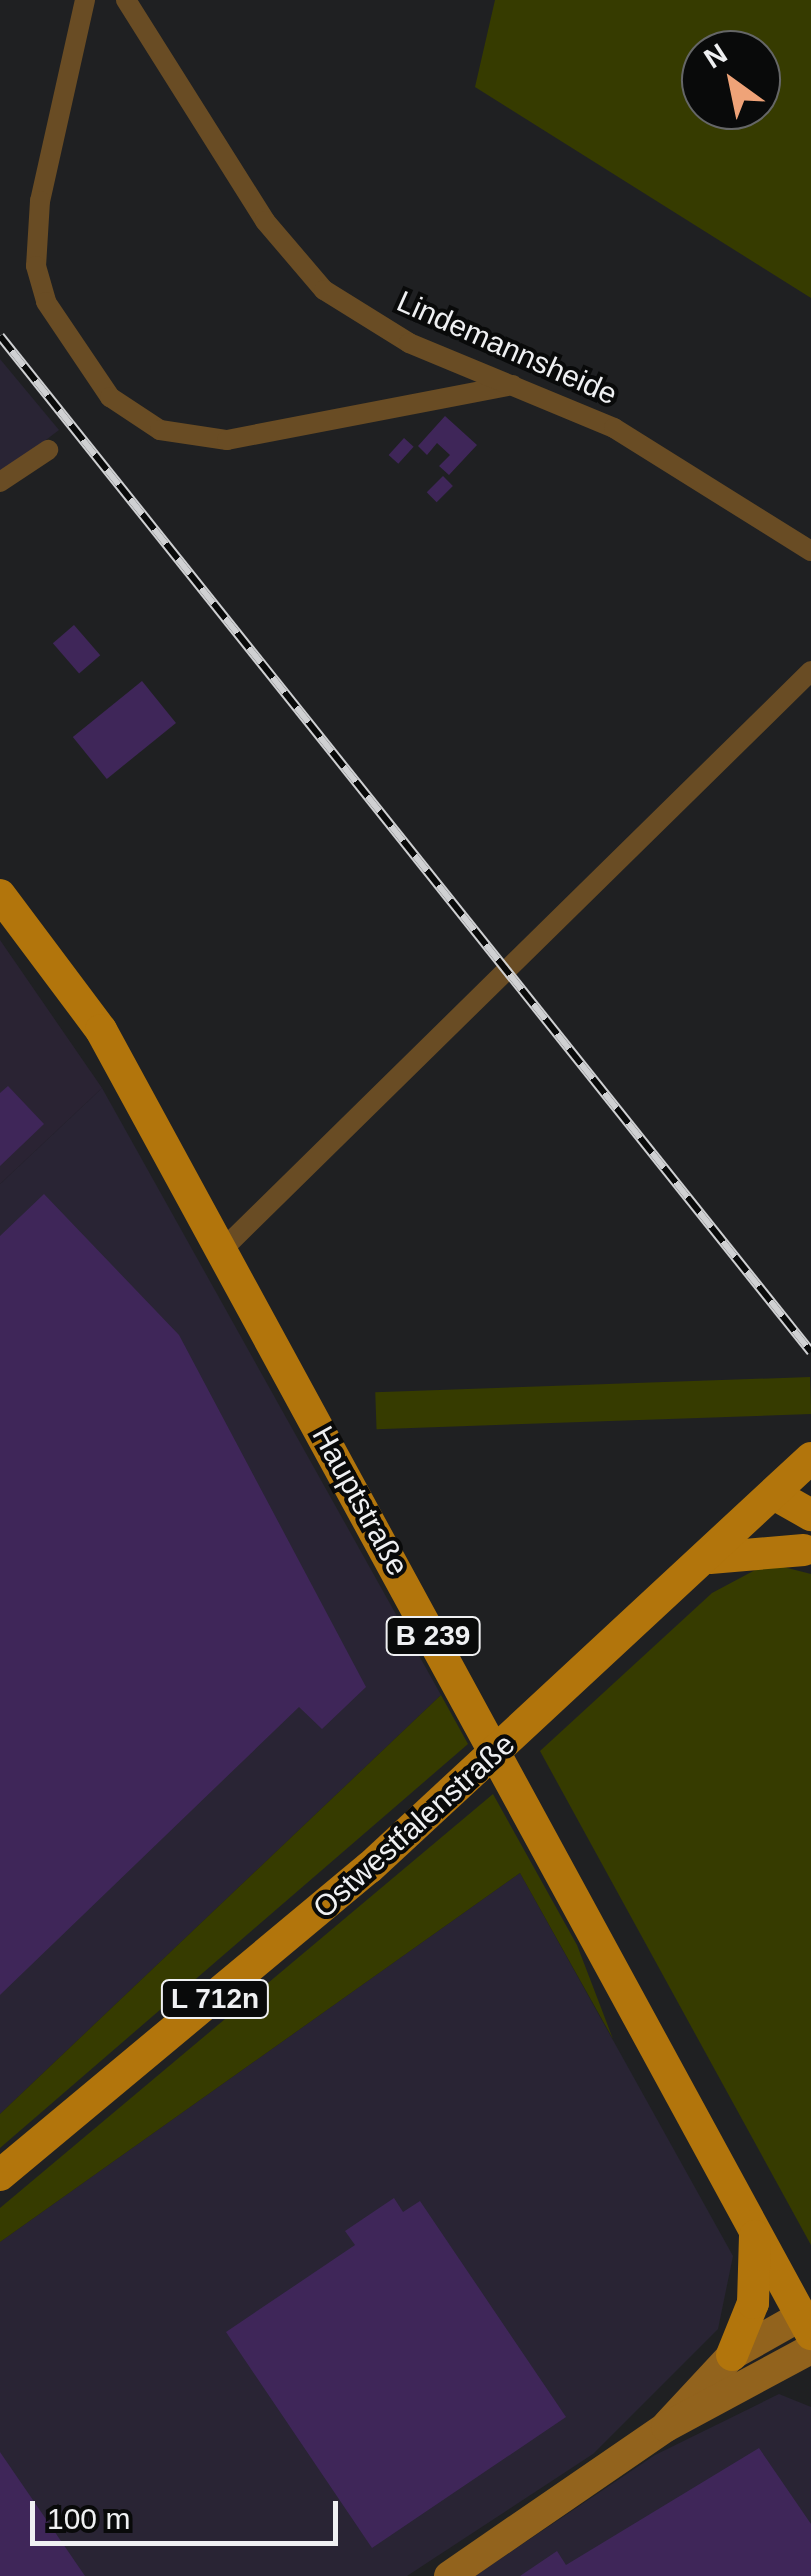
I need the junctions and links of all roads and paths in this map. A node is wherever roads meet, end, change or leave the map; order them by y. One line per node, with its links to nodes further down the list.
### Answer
1 (86, 0): 3 (street)
2 (126, 0): 3 (street, Lindemannsheide)
3 (513, 385): 6 (street, Lindemannsheide)
4 (48, 450): 5 (street)
5 (0, 482)
6 (811, 551)
7 (811, 671): 9 (street)
8 (0, 895): 9 (main road, Hauptstraße / B 239)
9 (222, 1250): 16 (main road, Hauptstraße / B 239)
10 (811, 1458): 11 (main road, Ostwestfalenstraße / L 712n)
11 (774, 1494): 12 (main road); 13 (main road); 14 (main road, Ostwestfalenstraße / L 712n)
12 (811, 1515)
13 (808, 1553): 14 (main road)
14 (706, 1560): 15 (main road, Ostwestfalenstraße / L 712n)
15 (0, 2175)
16 (755, 2232): 17 (main road, Hauptstraße / B 239); 19 (main road)
17 (808, 2320): 19 (street)
18 (811, 2349): 20 (street)
19 (732, 2355): 20 (street)
20 (666, 2427): 21 (street)
21 (448, 2576)

